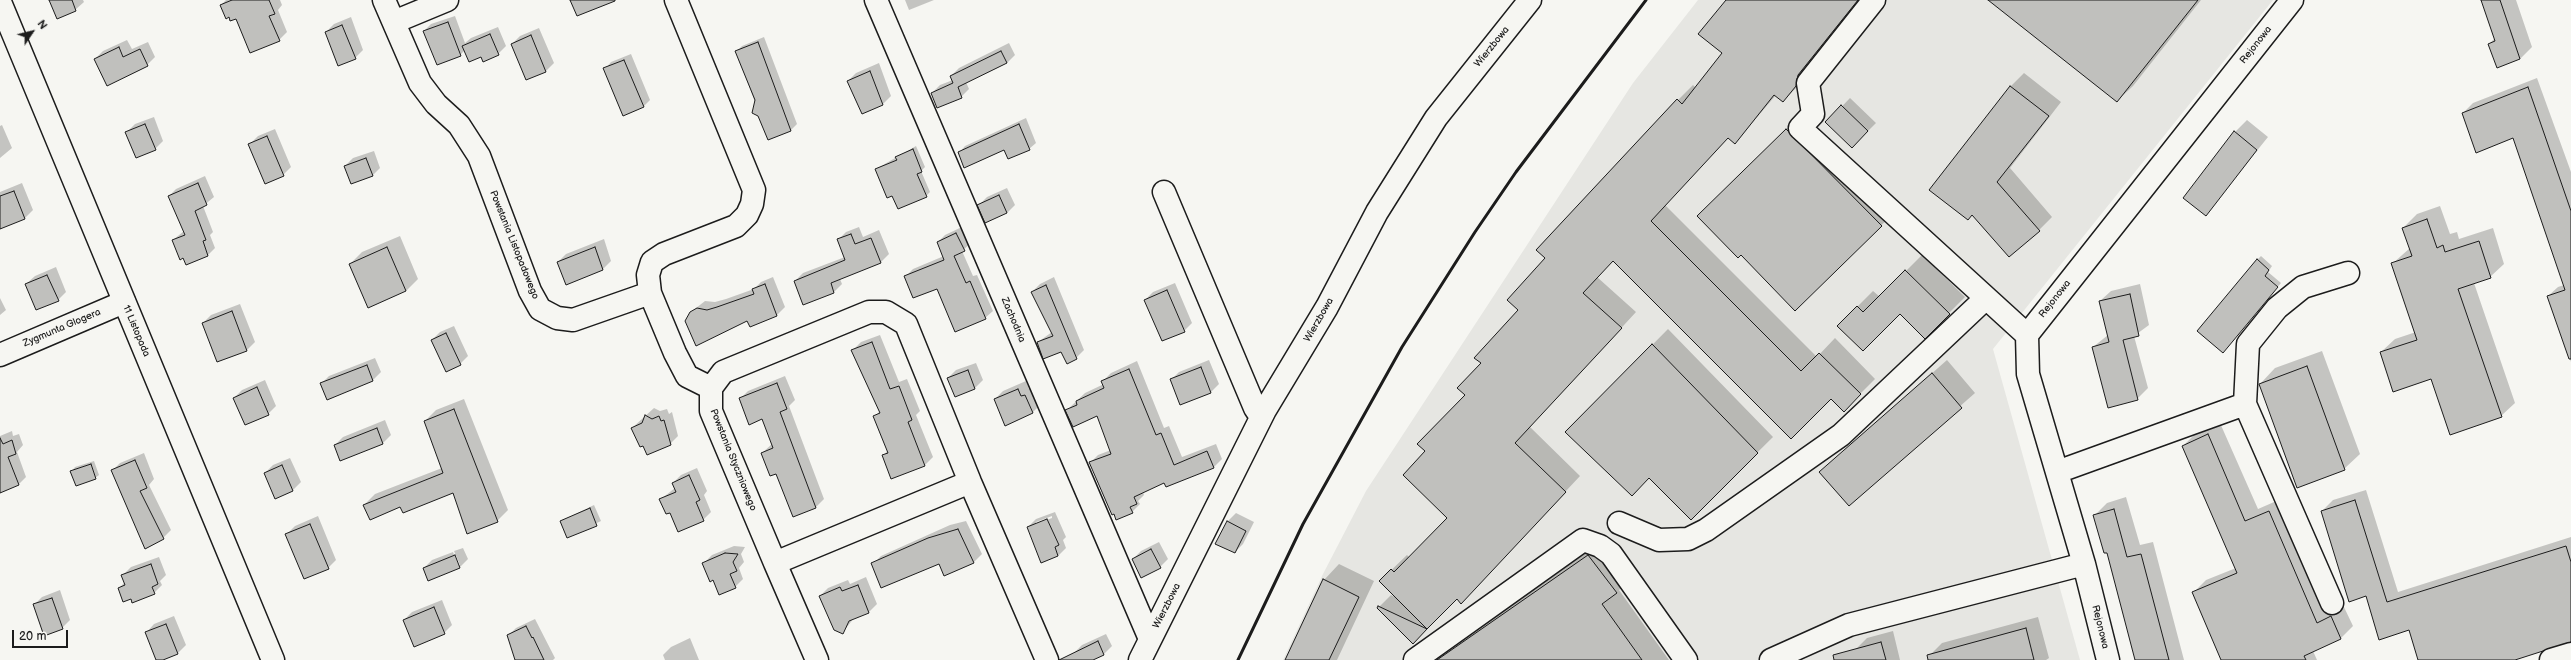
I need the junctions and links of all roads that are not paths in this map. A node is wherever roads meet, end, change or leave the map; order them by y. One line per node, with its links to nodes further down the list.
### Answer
1 (384, 0): 9 (street, Powstania Listopadowego)
2 (447, 0): 9 (street)
3 (676, 0): 12 (street)
4 (876, 0): 26 (street, Zachodnia)
5 (1530, 0): 19 (street, Wierzbowa)
6 (1874, 0): 13 (street)
7 (2292, 0): 15 (street, Rejonowa)
8 (0, 2): 14 (street, 11 Listopada)
9 (394, 22): 12 (street, Powstania Listopadowego)
10 (1164, 192): 19 (street)
11 (2348, 273): 18 (street)
12 (650, 292): 17 (street)
13 (1986, 298): 15 (street); 22 (street)
14 (124, 302): 16 (street, Zygmunta Glogera); 28 (street, 11 Listopada)
15 (2027, 335): 20 (street, Rejonowa)
16 (0, 355)
17 (711, 388): 21 (street); 23 (street, Powstania Styczniowego)
18 (2245, 404): 20 (street); 25 (street)
19 (1261, 417): 26 (street, Wierzbowa)
20 (2057, 472): 24 (street, Rejonowa)
21 (970, 482): 23 (street); 30 (street)
22 (1619, 522)
23 (775, 563): 29 (street, Powstania Styczniowego)
24 (2084, 564): 34 (street); 35 (street, Rejonowa)
25 (2332, 603)
26 (1150, 639): 31 (street, Wierzbowa)
27 (2571, 654): 36 (street)
28 (273, 660)
29 (817, 660)
30 (1047, 660)
31 (1140, 660)
32 (1415, 660): 33 (street)
33 (1686, 660)
34 (1771, 660)
35 (2108, 660)
36 (2551, 660)

